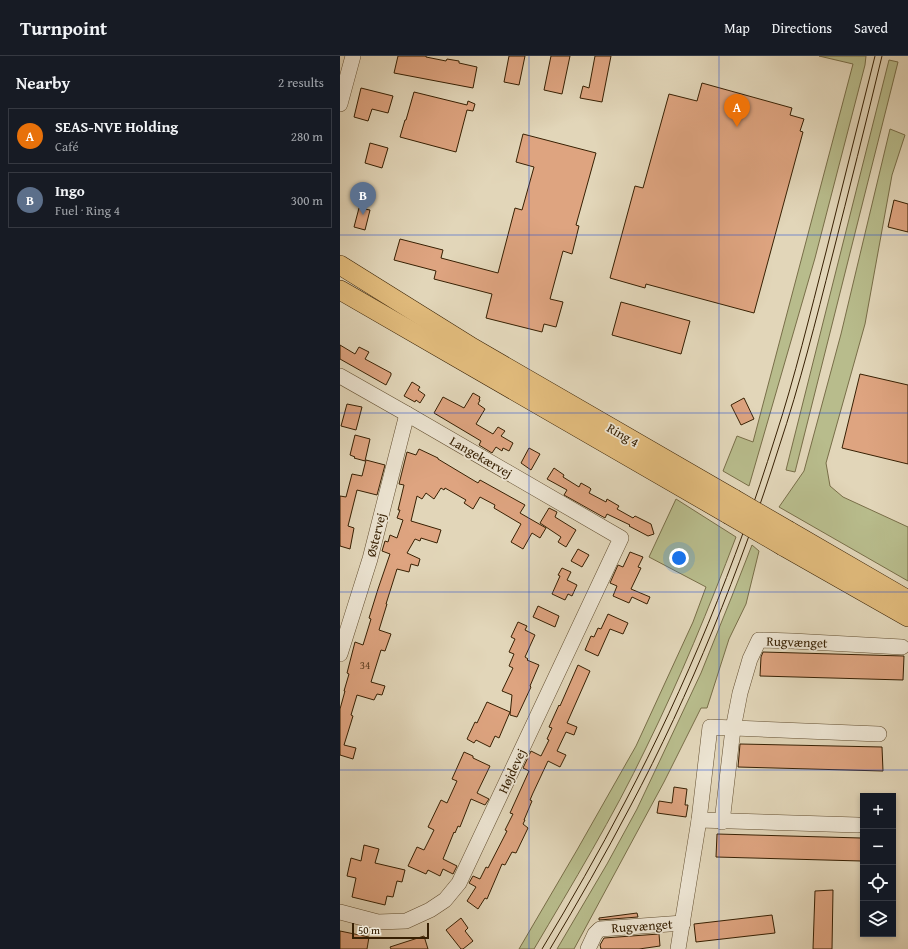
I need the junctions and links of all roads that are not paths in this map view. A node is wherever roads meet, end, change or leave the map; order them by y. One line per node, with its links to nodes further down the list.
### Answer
1 (353, 56): 2 (street)
2 (340, 104)
3 (340, 265): 7 (main road, Ring 4)
4 (340, 290): 7 (main road, Ring 4)
5 (340, 376): 6 (street, Langekærvej)
6 (407, 414): 8 (street, Langekærvej); 13 (street, Østervej)
7 (731, 507): 9 (main road, Ring 4, bridge)
8 (621, 538): 19 (street, Højdevej)
9 (786, 538): 10 (main road, Ring 4); 11 (main road, Ring 4)
10 (908, 600)
11 (908, 617)
12 (902, 647): 14 (street, Rugvænget)
13 (340, 654)
14 (733, 729): 15 (street, Rugvænget); 16 (street, Rugvænget); 17 (street, Rugvænget)
15 (879, 734)
16 (699, 820): 17 (street); 20 (street, Rugvænget)
17 (722, 822): 18 (street)
18 (858, 825)
19 (340, 912)
20 (683, 923): 21 (street, Rugvænget); 22 (street, Rugvænget)
21 (588, 949)
22 (678, 949)

